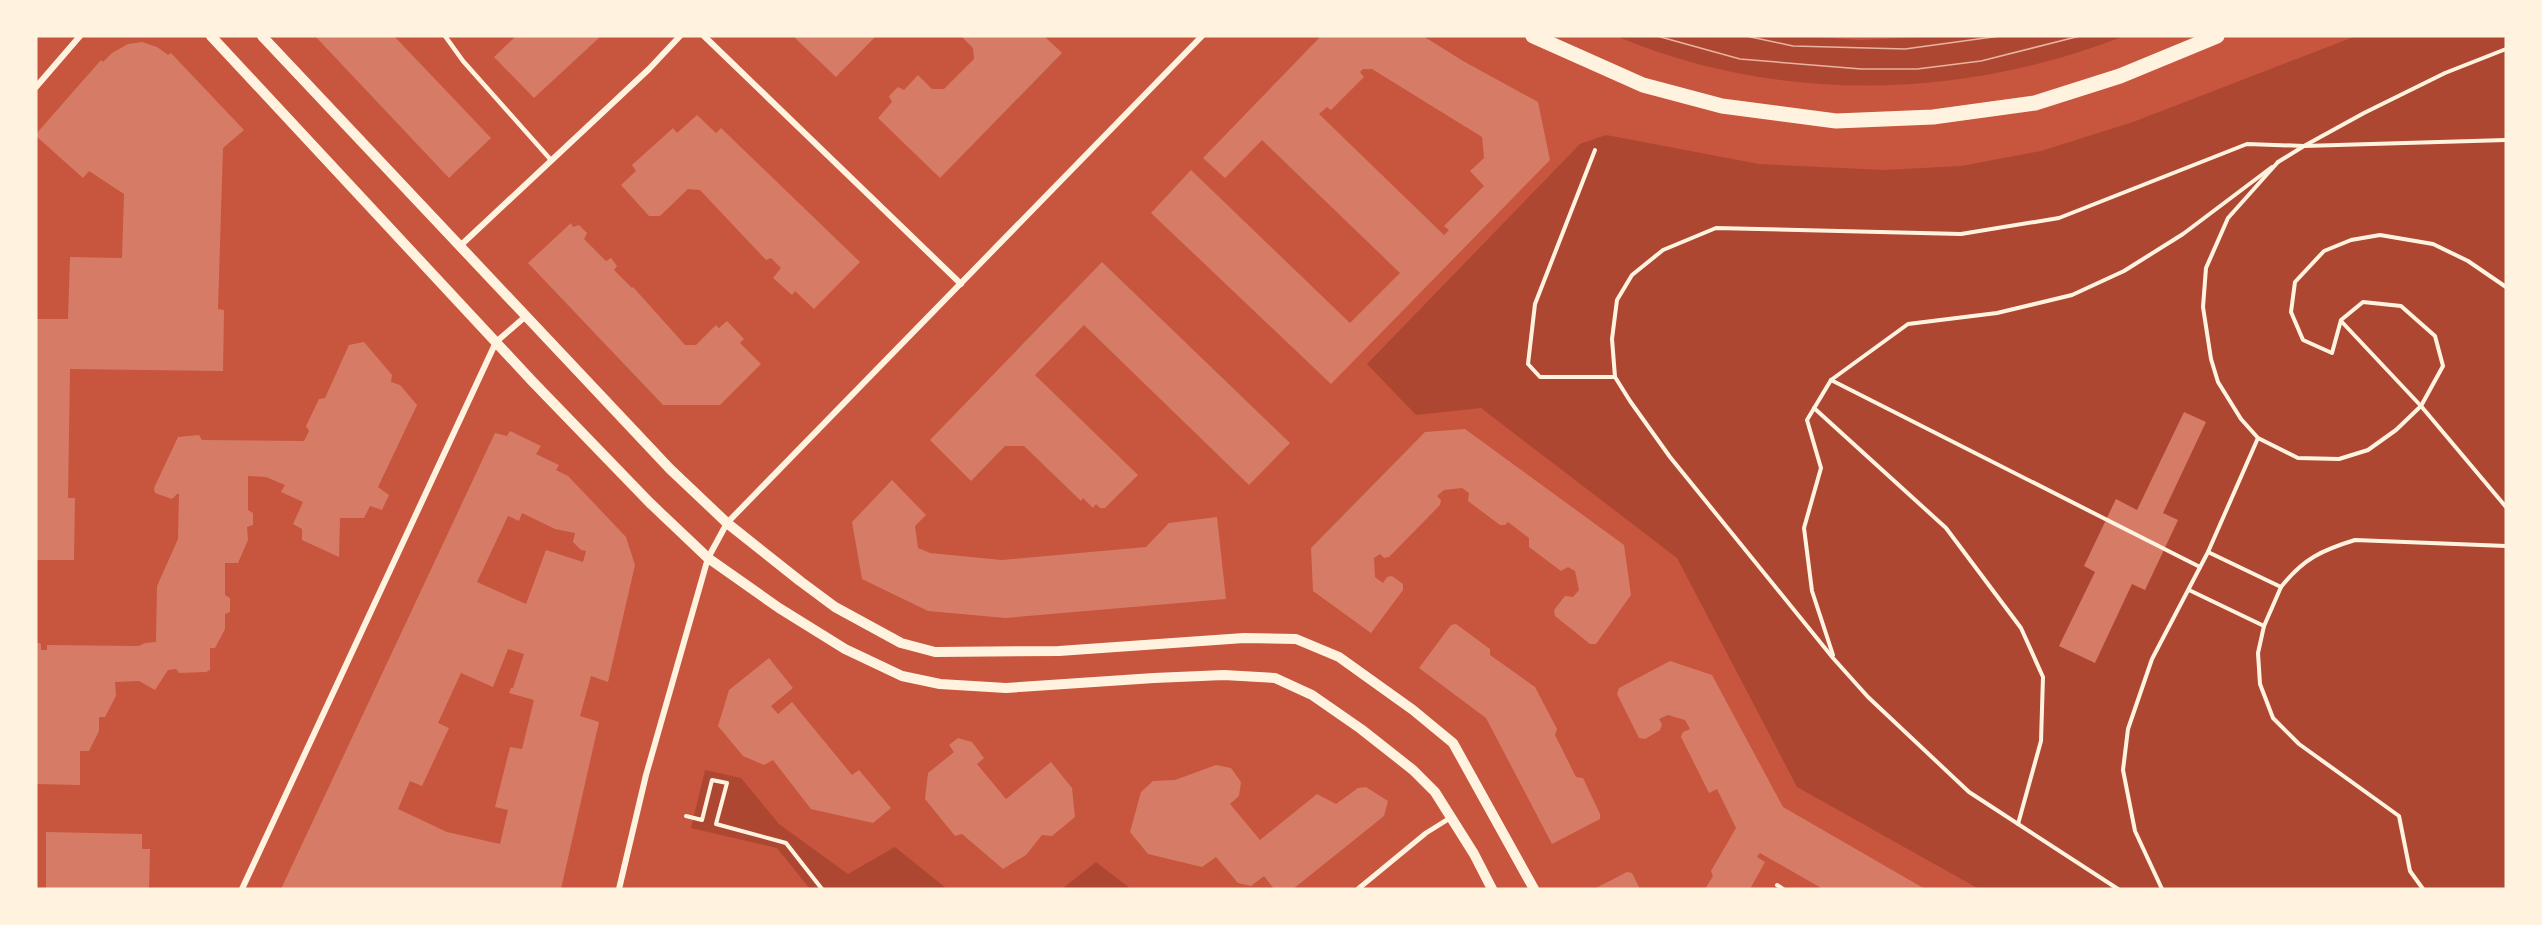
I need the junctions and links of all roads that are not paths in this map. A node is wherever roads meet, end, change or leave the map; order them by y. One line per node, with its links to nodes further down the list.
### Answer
1 (80, 36): 10 (street)
2 (211, 36): 15 (street)
3 (262, 36): 12 (street)
4 (445, 36): 11 (lane)
5 (680, 36): 11 (street)
6 (704, 36): 13 (street)
7 (1202, 36): 13 (street)
8 (1533, 36): 9 (main road)
9 (2217, 36)
10 (36, 87)
11 (551, 160): 12 (street)
12 (460, 246): 14 (street)
13 (961, 284): 16 (street)
14 (526, 316): 15 (street); 16 (street)
15 (496, 342): 17 (street); 19 (street)
16 (727, 523): 17 (street); 23 (street)
17 (708, 558): 18 (street); 20 (street)
18 (1450, 818): 21 (street); 22 (street)
19 (242, 889)
20 (619, 889)
21 (1358, 889)
22 (1492, 889)
23 (1534, 889)

